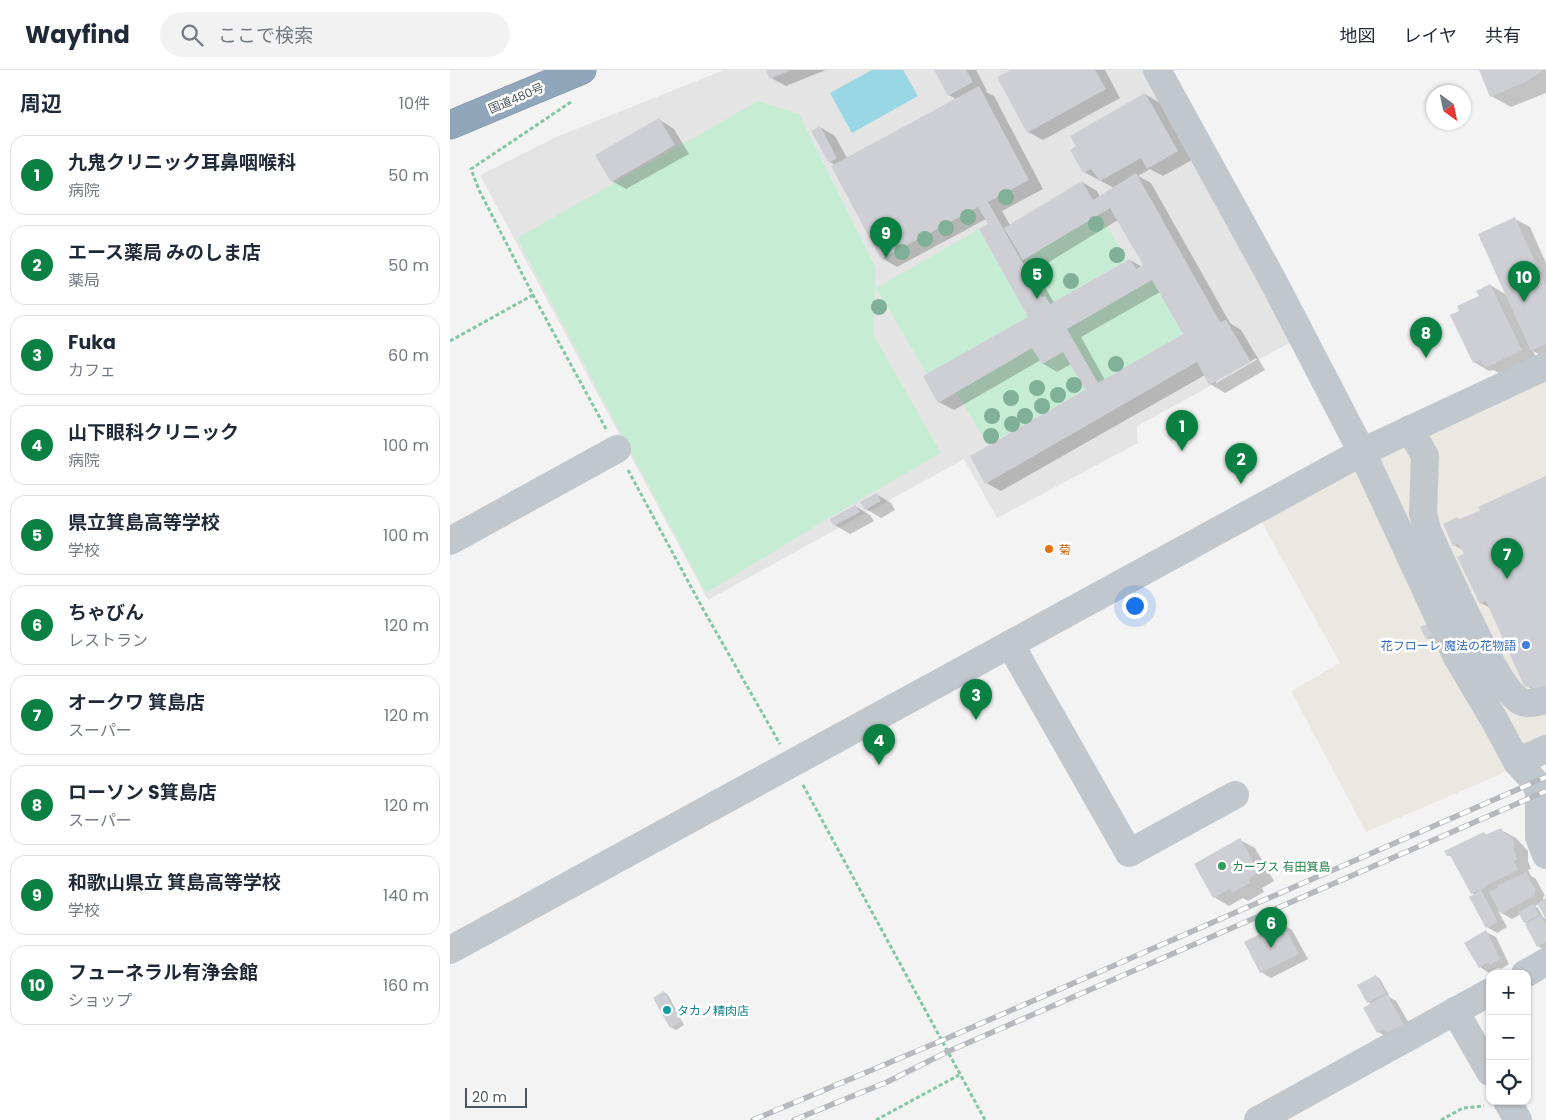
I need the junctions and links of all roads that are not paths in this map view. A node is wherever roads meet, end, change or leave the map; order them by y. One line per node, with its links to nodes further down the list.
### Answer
1 (582, 70): 3 (highway, 国道480号)
2 (1157, 70): 7 (street)
3 (450, 125)
4 (1546, 366): 5 (street)
5 (1410, 429): 7 (street); 10 (street)
6 (617, 449): 8 (street)
7 (1362, 452): 9 (street); 12 (street)
8 (450, 541)
9 (1010, 644): 13 (street); 15 (street)
10 (1546, 700)
11 (1546, 749): 12 (street)
12 (1517, 762): 14 (street)
13 (1235, 795)
14 (1546, 855)
15 (450, 950)
16 (1546, 962): 17 (street)
17 (1531, 970)
18 (1486, 994): 19 (street)
19 (1455, 1011): 20 (street); 21 (street)
20 (1486, 1065)
21 (1258, 1120)

